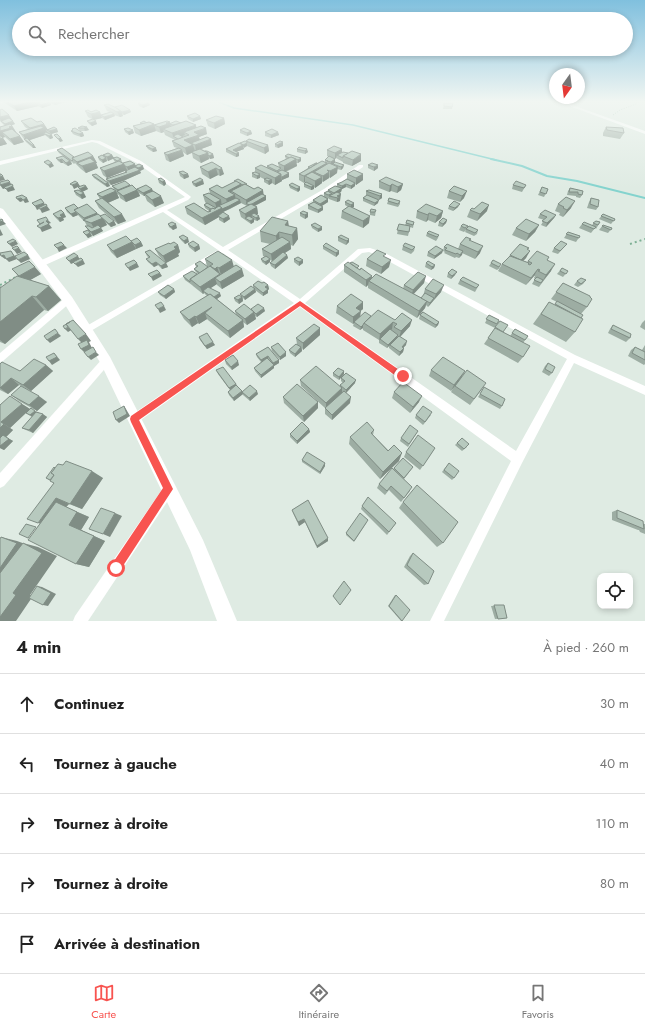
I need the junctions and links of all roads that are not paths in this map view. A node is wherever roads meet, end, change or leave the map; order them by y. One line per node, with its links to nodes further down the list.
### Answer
1 (0, 163): 3 (street)
2 (361, 166): 5 (street)
3 (164, 210): 5 (street); 6 (street)
4 (0, 211): 6 (street)
5 (222, 249): 8 (street); 9 (street)
6 (40, 264): 7 (street)
7 (68, 300): 9 (street); 10 (street)
8 (300, 303): 11 (street); 14 (street); 15 (street)
9 (86, 330): 12 (street)
10 (0, 358)
11 (572, 358): 13 (street); 15 (street)
12 (106, 361): 14 (street); 16 (street)
13 (645, 391)
14 (134, 419): 17 (street)
15 (518, 459): 20 (street)
16 (0, 482)
17 (169, 489): 18 (street); 19 (street)
18 (80, 621)
19 (227, 621)
20 (437, 621)

